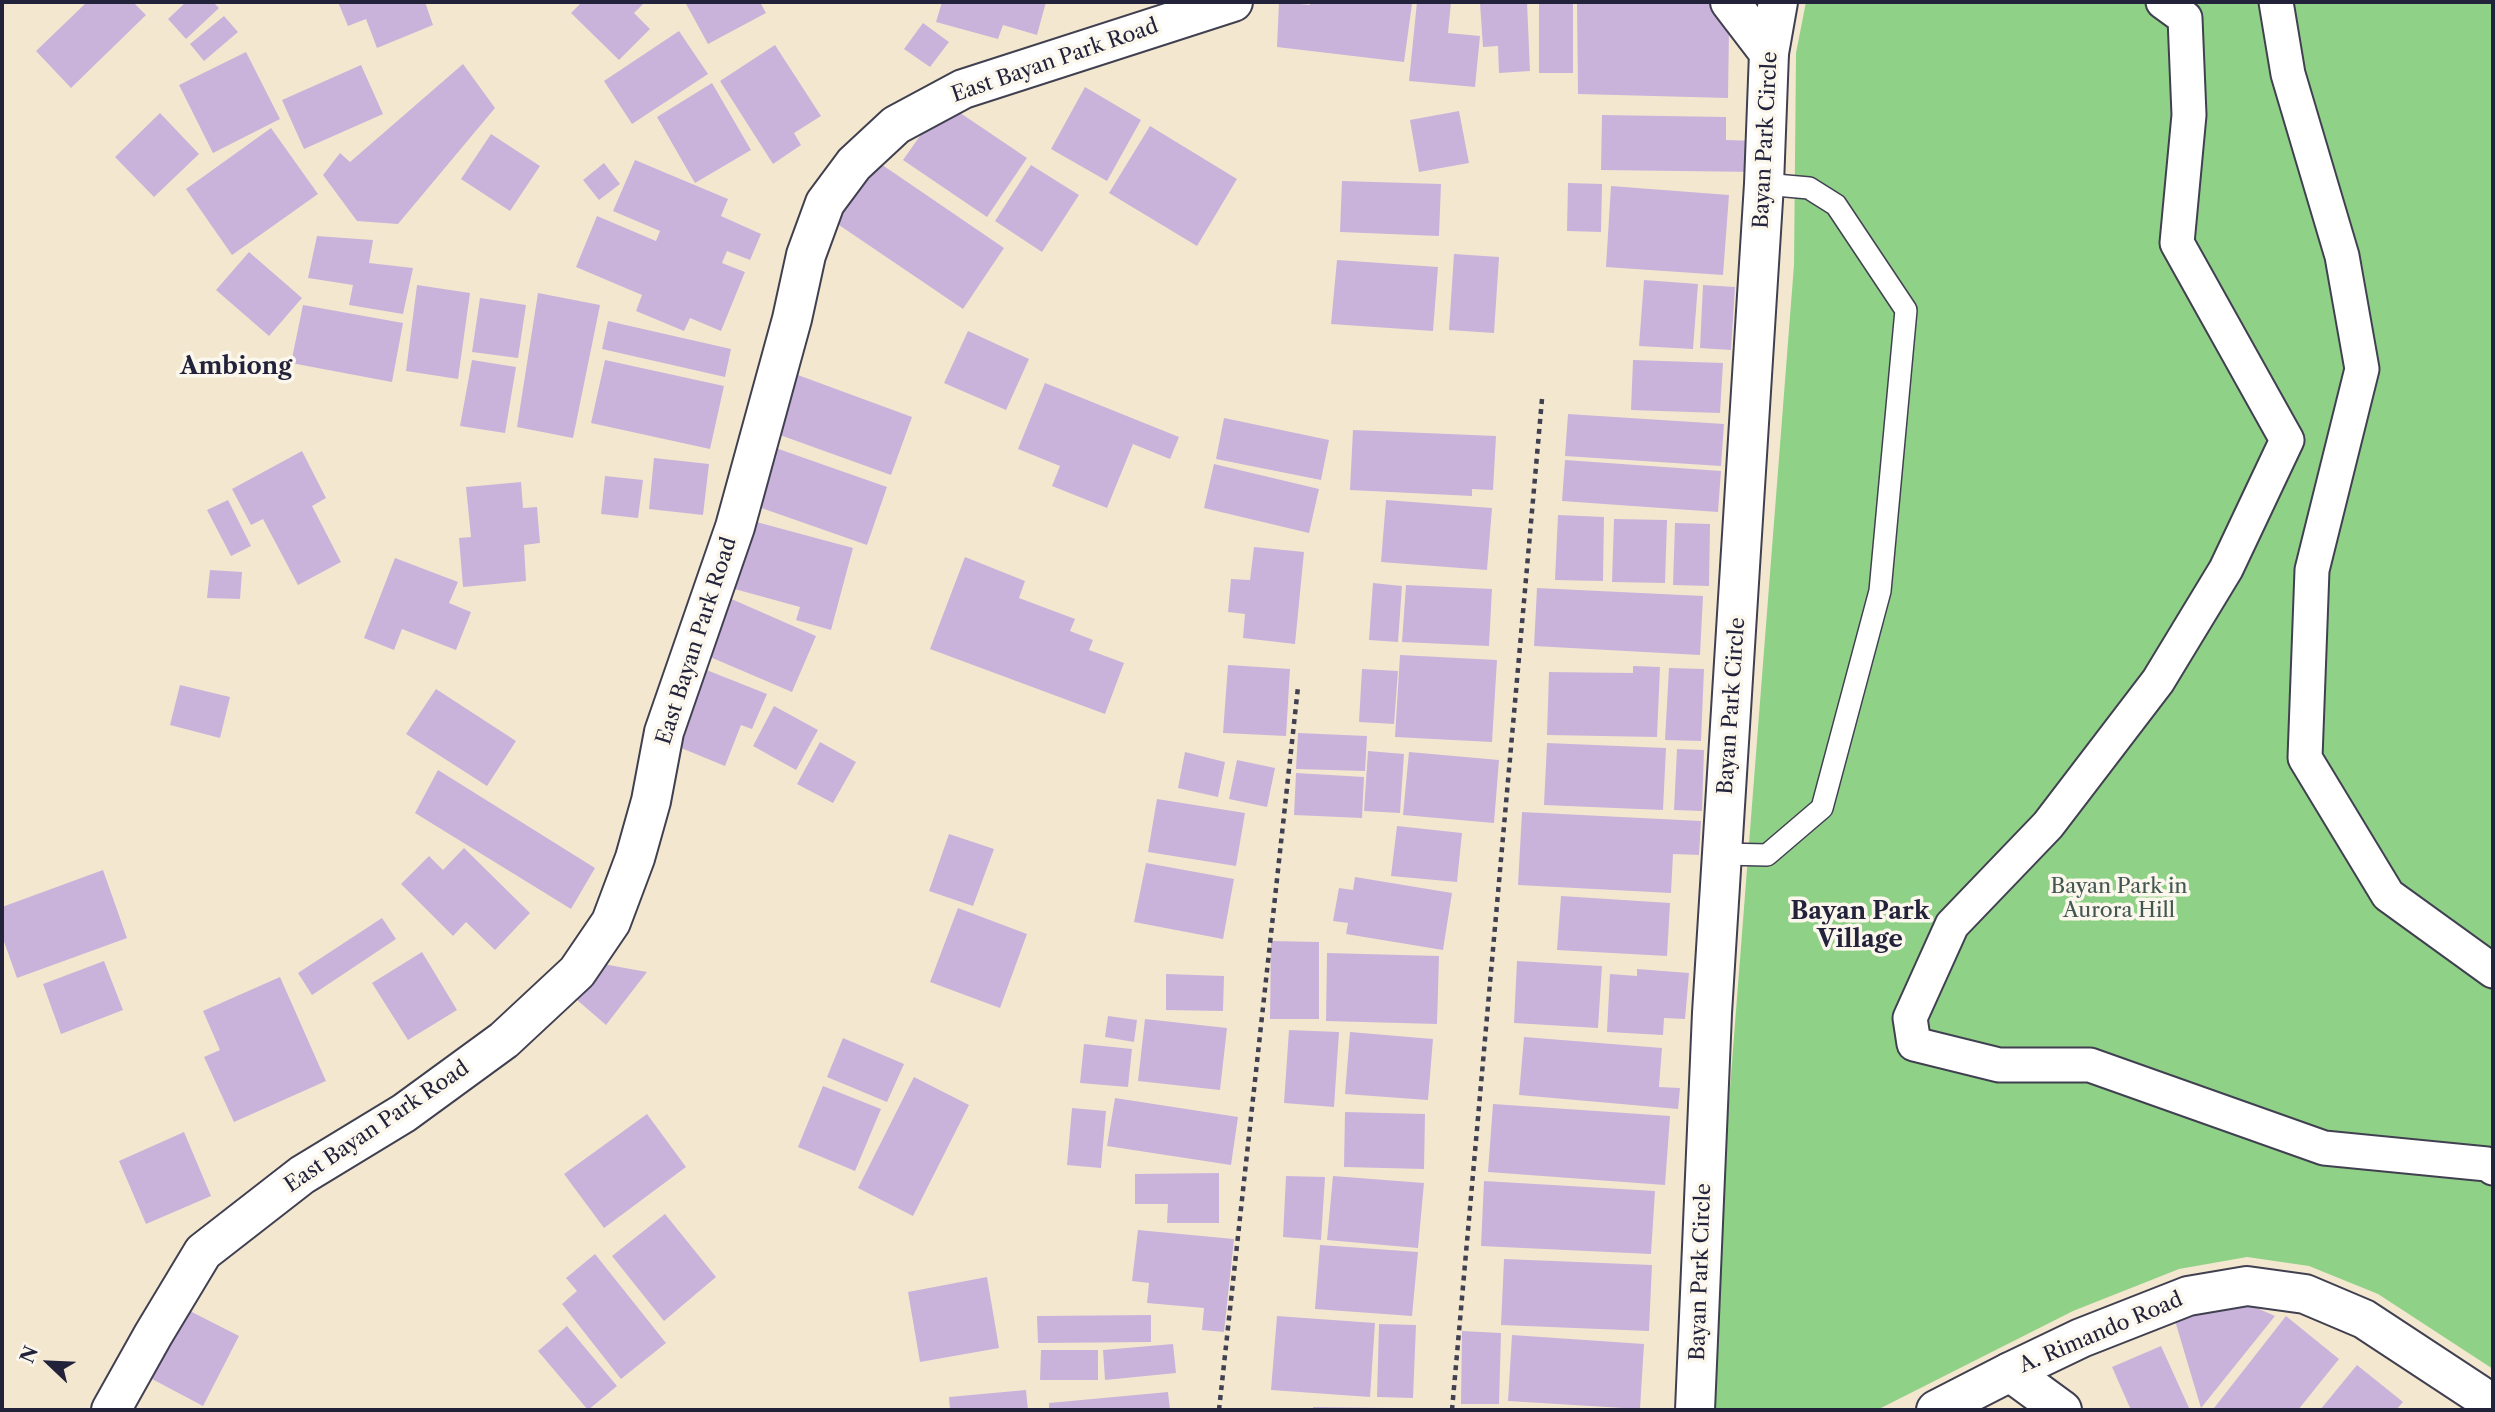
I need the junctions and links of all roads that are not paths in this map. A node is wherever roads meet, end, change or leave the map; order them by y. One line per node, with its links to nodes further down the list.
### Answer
1 (1233, 2): 13 (main road, East Bayan Park Road)
2 (1730, 2): 6 (main road)
3 (1778, 2): 6 (main road, Bayan Park Circle)
4 (2163, 2): 10 (street)
5 (2276, 2): 9 (street)
6 (1769, 53): 7 (main road, Bayan Park Circle)
7 (1764, 184): 8 (main road, Bayan Park Circle); 8 (lane)
8 (1723, 853): 14 (main road, Bayan Park Circle)
9 (2493, 971)
10 (2493, 1168)
11 (2010, 1372): 12 (main road, A. Rimando Road); 15 (main road, A. Rimando Road); 16 (main road)
12 (2493, 1407)
13 (111, 1410)
14 (1695, 1410)
15 (1936, 1410)
16 (2062, 1410)

